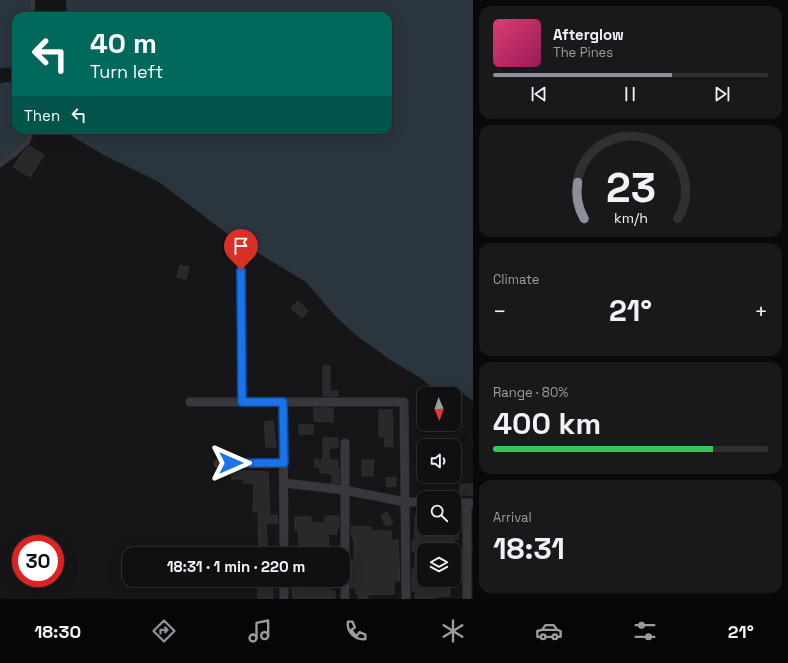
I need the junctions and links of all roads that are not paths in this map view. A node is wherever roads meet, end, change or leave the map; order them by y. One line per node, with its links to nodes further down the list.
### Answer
1 (33, 0): 2 (lane)
2 (32, 12)
3 (31, 134): 4 (lane)
4 (0, 165)
5 (241, 270): 7 (street)
6 (190, 402): 7 (street)
7 (242, 402): 8 (street)
8 (283, 402): 10 (street); 14 (street)
9 (345, 443): 13 (street)
10 (284, 463): 11 (street); 12 (street)
11 (218, 464)
12 (284, 483): 13 (street); 17 (street)
13 (344, 490): 14 (street); 20 (street)
14 (405, 502): 15 (street); 21 (street)
15 (417, 502)
16 (470, 503): 22 (street)
17 (284, 547)
18 (284, 587): 19 (street)
19 (284, 599)
20 (345, 599)
21 (406, 599)
22 (467, 599)

